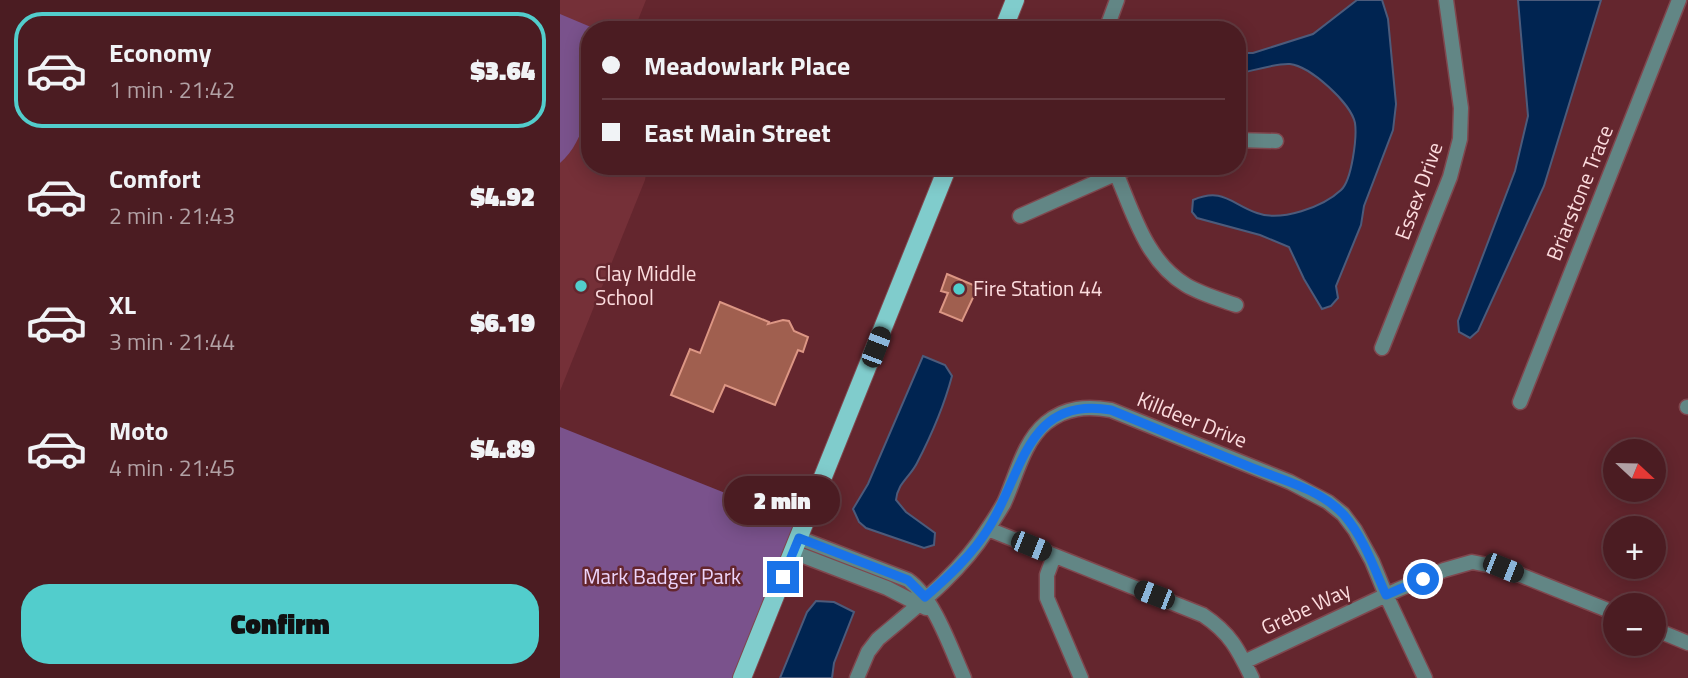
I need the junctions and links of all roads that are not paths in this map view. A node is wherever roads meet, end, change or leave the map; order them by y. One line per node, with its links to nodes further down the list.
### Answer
1 (1015, 0): 5 (main road)
2 (1118, 0): 6 (street)
3 (1446, 0): 14 (street, Essex Drive)
4 (1679, 0): 15 (street, Briarstone Trace)
5 (1007, 21)
6 (1110, 21)
7 (1246, 140): 8 (street)
8 (1276, 141)
9 (944, 175): 17 (main road)
10 (1105, 175): 12 (street)
11 (1117, 175): 13 (street)
12 (1020, 216)
13 (1236, 305)
14 (1382, 348)
15 (1520, 402)
16 (988, 529): 18 (street); 19 (street, Killdeer Drive); 20 (street, Killdeer Drive)
17 (796, 545): 20 (street); 25 (main road)
18 (1054, 556): 24 (street); 28 (street)
19 (1386, 595): 21 (street, Grebe Way); 24 (street, Grebe Way); 30 (street, Killdeer Drive)
20 (925, 602): 26 (street, Killdeer Drive); 27 (street)
21 (1603, 609)
22 (1666, 634): 23 (street)
23 (1688, 643)
24 (1244, 662): 29 (street)
25 (742, 678)
26 (857, 678)
27 (964, 678)
28 (1081, 678)
29 (1252, 678)
30 (1424, 678)

